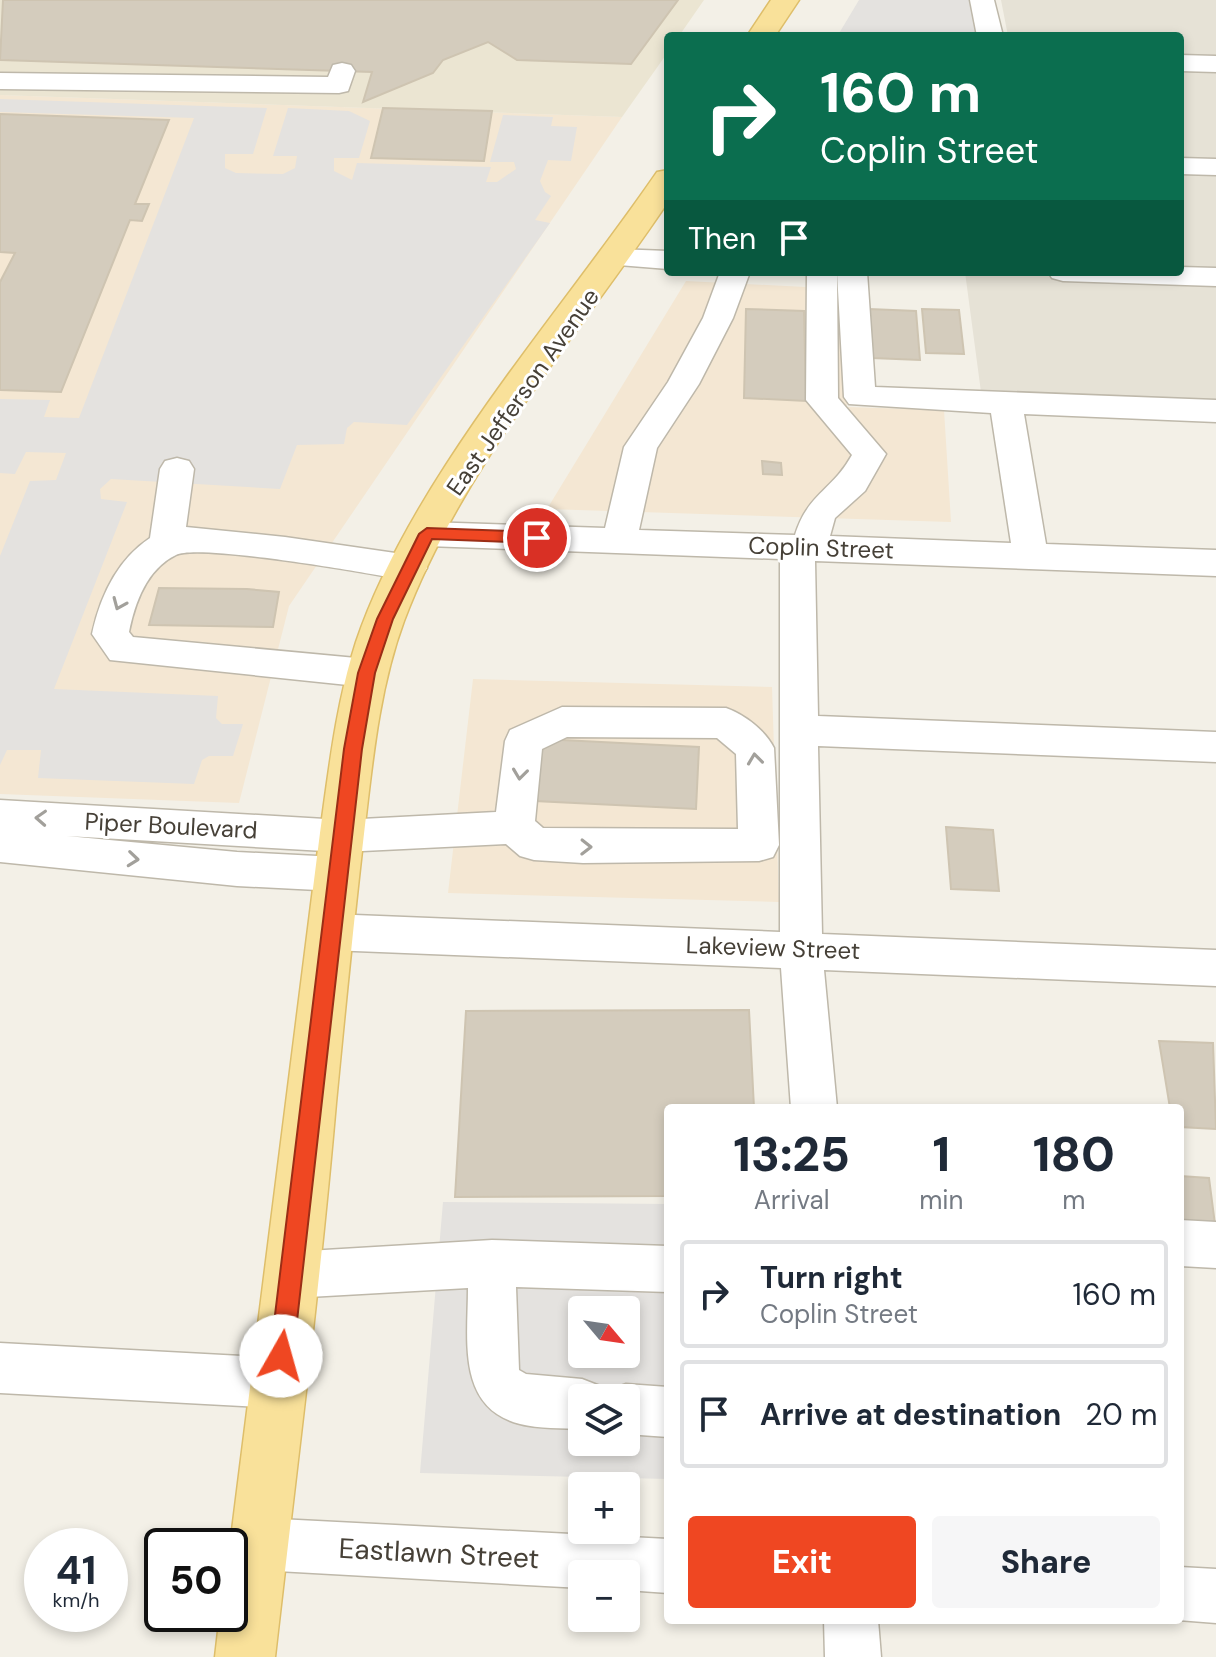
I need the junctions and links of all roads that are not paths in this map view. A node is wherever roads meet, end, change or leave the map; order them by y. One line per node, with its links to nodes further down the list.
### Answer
1 (785, 0): 3 (main road)
2 (982, 0): 4 (street)
3 (764, 32)
4 (989, 32)
5 (1184, 63): 6 (street)
6 (1216, 64)
7 (342, 71): 8 (street)
8 (0, 81)
9 (1184, 166): 10 (street)
10 (1216, 167)
11 (664, 185): 12 (main road, East Jefferson Avenue)
12 (616, 258): 13 (street); 22 (main road, East Jefferson Avenue)
13 (664, 260)
14 (734, 276): 23 (street)
15 (822, 276): 25 (street)
16 (852, 276): 19 (street)
17 (1184, 276): 18 (street)
18 (1216, 277)
19 (1006, 404): 20 (street); 26 (street)
20 (1216, 411)
21 (177, 469): 24 (street)
22 (427, 534): 23 (street, Coplin Street); 28 (main road, East Jefferson Avenue)
23 (619, 541): 25 (street, Coplin Street)
24 (166, 545): 28 (street); 29 (street, one-way to 29)
25 (803, 548): 26 (street, Coplin Street); 30 (street)
26 (1030, 556): 27 (street, Coplin Street)
27 (1216, 563)
28 (409, 568): 29 (main road, East Jefferson Avenue)
29 (367, 673): 35 (main road, East Jefferson Avenue)
30 (799, 730): 31 (street); 37 (street)
31 (1216, 747)
32 (0, 816): 35 (street, Piper Boulevard, one-way to 32)
33 (514, 827): 33 (street, one-way to 33); 35 (street)
34 (0, 846): 35 (street, Piper Boulevard, one-way to 35)
35 (340, 855): 36 (main road, East Jefferson Avenue)
36 (330, 932): 37 (street, Lakeview Street); 44 (main road, East Jefferson Avenue)
37 (801, 949): 38 (street, Lakeview Street); 39 (street)
38 (1216, 968)
39 (814, 1104)
40 (1184, 1243): 41 (street)
41 (1216, 1245)
42 (492, 1263): 43 (street); 44 (street); 47 (street)
43 (664, 1269)
44 (291, 1275): 46 (main road, East Jefferson Avenue)
45 (0, 1368): 46 (street)
46 (278, 1383): 50 (main road, East Jefferson Avenue)
47 (568, 1403)
48 (640, 1410): 49 (street)
49 (664, 1412)
50 (259, 1544): 51 (street, Eastlawn Street); 55 (main road, East Jefferson Avenue)
51 (664, 1566)
52 (1184, 1594): 53 (street)
53 (1216, 1596)
54 (851, 1624): 56 (street)
55 (245, 1657)
56 (853, 1657)

